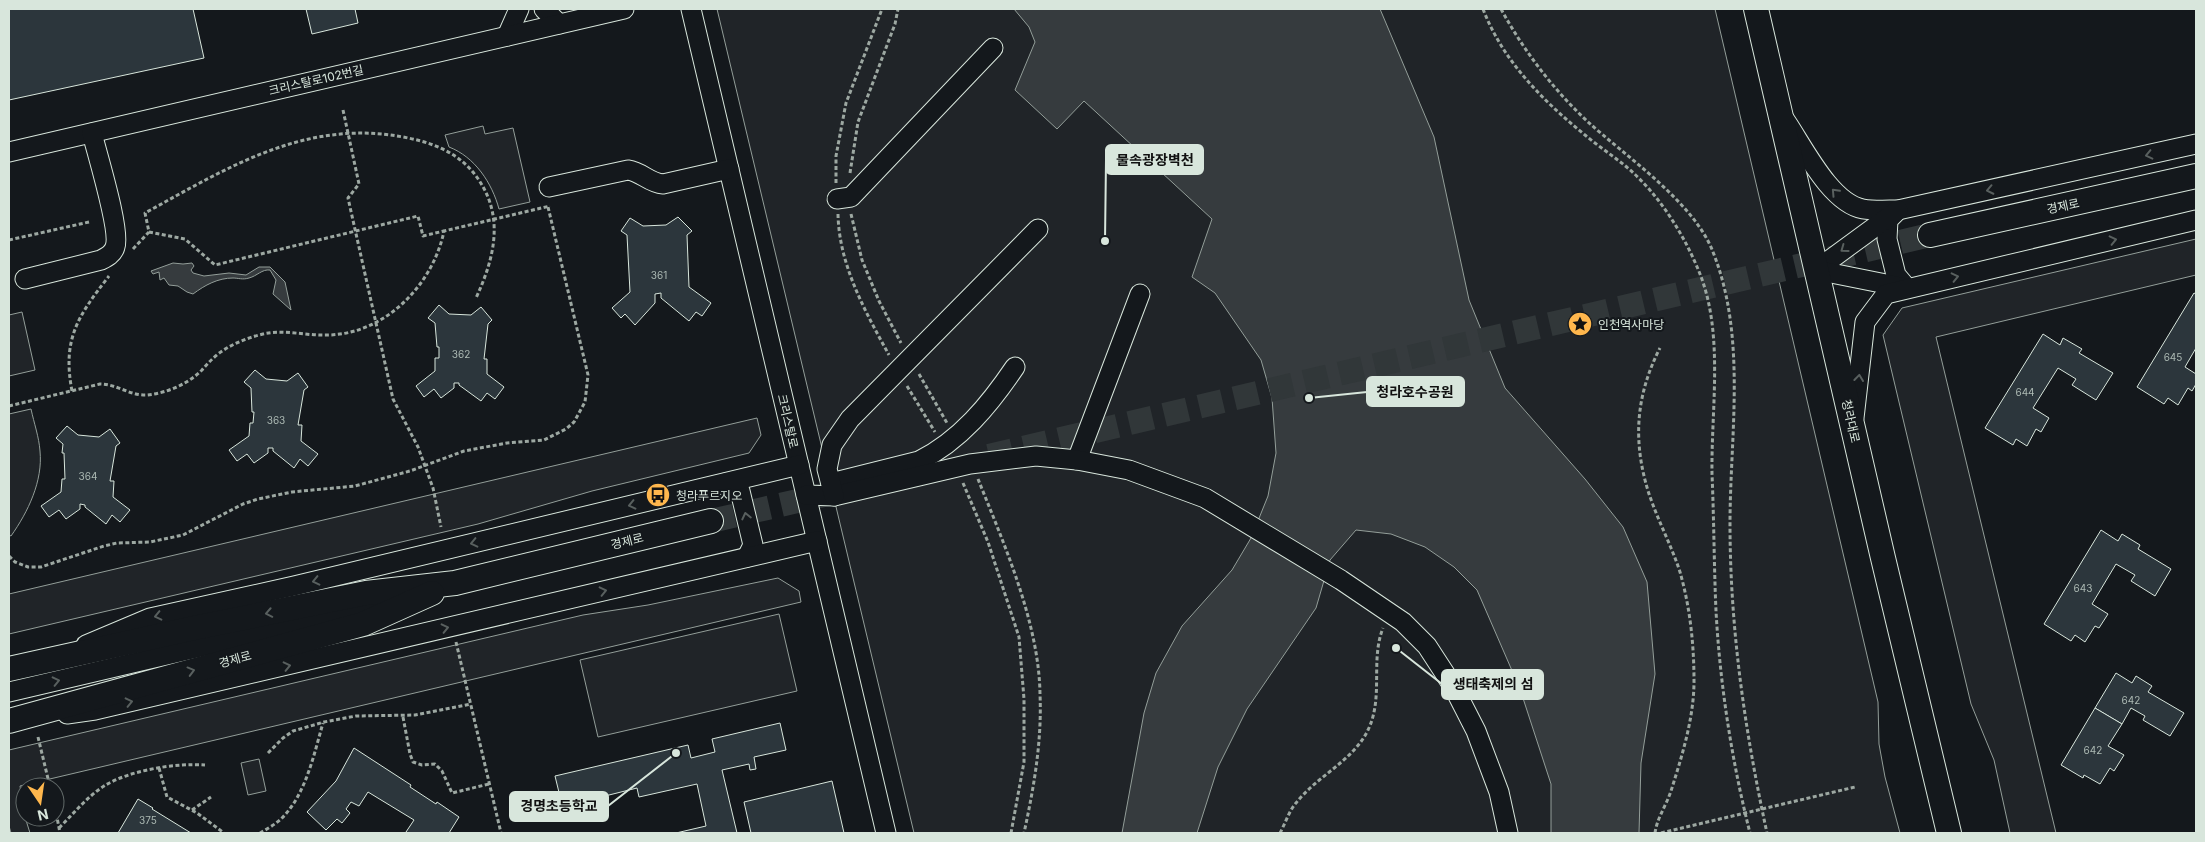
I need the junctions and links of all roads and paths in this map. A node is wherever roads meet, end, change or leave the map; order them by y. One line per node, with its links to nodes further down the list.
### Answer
1 (519, 9): 11 (street)
2 (544, 9): 10 (street)
3 (624, 9): 10 (street, 크리스탈로102번길)
4 (692, 9): 19 (street, 크리스탈로)
5 (882, 9): 22 (path)
6 (898, 9): 22 (path)
7 (1483, 9): 82 (path)
8 (1501, 9): 80 (path)
9 (1756, 9): 14 (main road, 청라대로)
10 (560, 24): 11 (street, 크리스탈로102번길)
11 (506, 36): 15 (street, 크리스탈로102번길)
12 (993, 48): 22 (street)
13 (343, 110): 16 (path)
14 (1780, 113): 25 (street, one-way to 14); 36 (main road, 청라대로)
15 (92, 133): 18 (street, 크리스탈로102번길); 38 (street)
16 (348, 134): 26 (path); 30 (path); 32 (path)
17 (2196, 144): 25 (street, one-way to 25)
18 (9, 152)
19 (729, 169): 21 (street); 52 (street, 크리스탈로)
20 (2196, 176): 33 (main road, 경제로)
21 (549, 187)
22 (844, 198): 44 (path); 44 (path)
23 (556, 205): 24 (path)
24 (548, 207): 26 (path); 51 (path)
25 (1898, 210): 36 (street, one-way to 36); 39 (street)
26 (494, 219): 31 (path); 41 (path)
27 (2196, 220): 39 (street, one-way to 27)
28 (89, 222): 34 (path)
29 (1038, 229): 44 (street)
30 (356, 231): 31 (path); 32 (path); 42 (path)
31 (444, 231): 42 (path)
32 (148, 232): 35 (path)
33 (1930, 235)
34 (9, 240)
35 (128, 254)
36 (1816, 270): 39 (street); 48 (main road, 청라대로)
37 (112, 272): 46 (path)
38 (24, 279)
39 (1907, 288): 48 (street, one-way to 39)
40 (1140, 294): 50 (street)
41 (476, 298)
42 (376, 322): 46 (path); 51 (path)
43 (1660, 348): 93 (path)
44 (904, 366): 49 (path); 49 (path); 55 (street)
45 (1015, 367): 49 (street)
46 (72, 391): 47 (path)
47 (9, 406)
48 (1853, 427): 97 (main road, 청라대로)
49 (949, 441): 55 (street)
50 (1077, 460): 53 (street); 63 (street)
51 (425, 465): 58 (path); 60 (path)
52 (799, 465): 54 (street); 56 (street, 크리스탈로)
53 (963, 466): 55 (street); 89 (path); 90 (path)
54 (725, 483): 61 (street, one-way to 54); 65 (street, one-way to 65)
55 (832, 490): 56 (street)
56 (806, 495): 59 (street, 크리스탈로)
57 (711, 521): 62 (main road, 경제로)
58 (442, 527)
59 (817, 541): 61 (street); 88 (street, 크리스탈로)
60 (9, 556)
61 (747, 557): 70 (street, one-way to 61)
62 (445, 588): 65 (main road, 경제로, one-way to 65); 67 (street, one-way to 62); 70 (main road, 경제로, one-way to 62)
63 (1392, 614): 91 (path); 92 (street)
64 (455, 639): 68 (path)
65 (42, 663): 66 (main road, 경제로)
66 (9, 669)
67 (9, 692)
68 (471, 704): 69 (path); 77 (path)
69 (403, 717): 71 (path); 77 (path)
70 (10, 720)
71 (324, 722): 73 (path); 86 (path)
72 (38, 738): 76 (path)
73 (268, 753)
74 (204, 765): 75 (path)
75 (159, 768): 81 (path); 83 (path)
76 (48, 777)
77 (489, 784): 87 (path)
78 (1855, 787): 80 (path)
79 (211, 797): 81 (path)
80 (1762, 809): 82 (path); 96 (path)
81 (192, 810): 85 (path)
82 (1745, 813): 94 (path); 95 (path)
83 (59, 828): 84 (path)
84 (60, 833)
85 (224, 833)
86 (260, 833)
87 (501, 833)
88 (886, 833)
89 (1011, 833)
90 (1024, 833)
91 (1280, 833)
92 (1508, 833)
93 (1655, 833)
94 (1661, 833)
95 (1750, 833)
96 (1767, 833)
97 (1949, 833)

